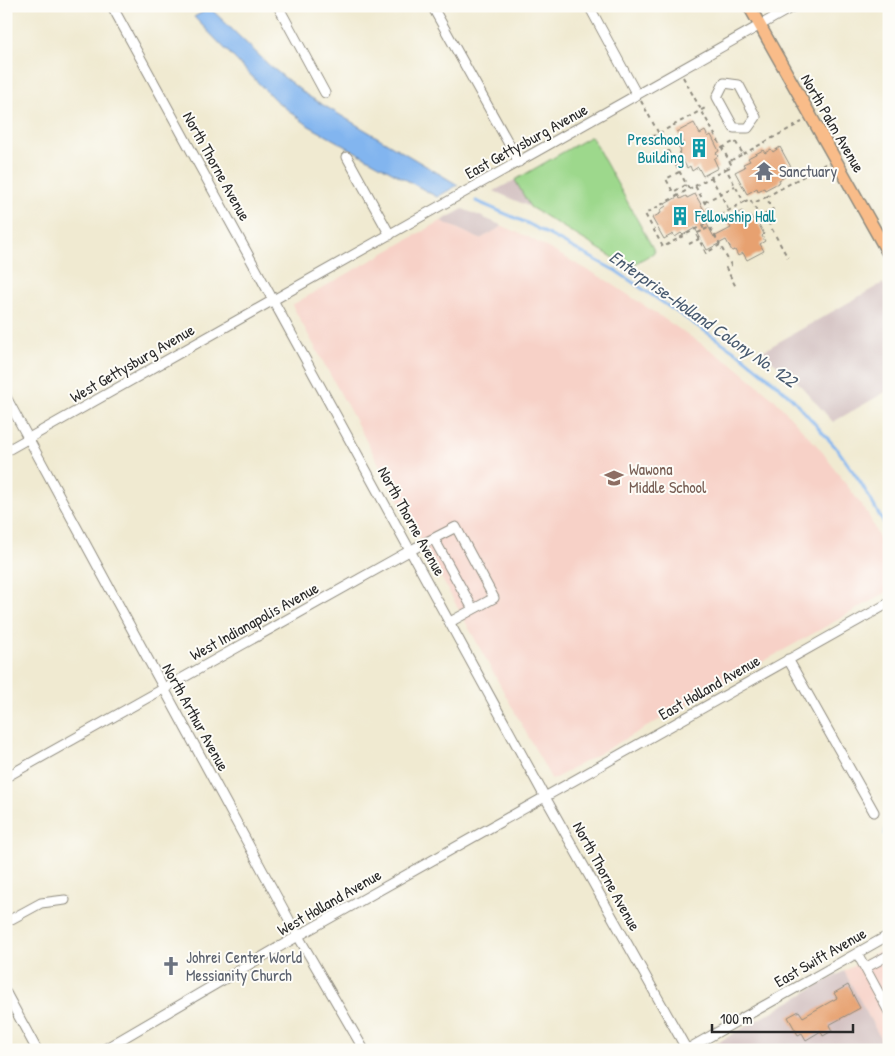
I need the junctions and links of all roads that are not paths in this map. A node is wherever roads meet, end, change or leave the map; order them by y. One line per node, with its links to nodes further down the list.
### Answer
1 (112, 6): 15 (street, North Thorne Avenue)
2 (278, 6): 9 (street)
3 (432, 6): 12 (street)
4 (589, 6): 10 (street)
5 (749, 6): 7 (main road, North Palm Avenue)
6 (794, 6): 7 (street, East Gettysburg Avenue)
7 (759, 26): 10 (street, East Gettysburg Avenue); 14 (main road, North Palm Avenue)
8 (724, 83): 8 (street)
9 (326, 93)
10 (637, 95): 12 (street, East Gettysburg Avenue)
11 (347, 157): 13 (street)
12 (519, 162): 13 (street, East Gettysburg Avenue)
13 (390, 235): 15 (street, East Gettysburg Avenue)
14 (889, 255)
15 (272, 300): 17 (street, West Gettysburg Avenue); 20 (street, North Thorne Avenue)
16 (6, 397): 17 (street, North Arthur Avenue)
17 (29, 439): 18 (street, West Gettysburg Avenue); 25 (street, North Arthur Avenue)
18 (6, 451)
19 (434, 539): 20 (street, West Indianapolis Avenue); 22 (street); 22 (street, West Indianapolis Avenue)
20 (411, 550): 23 (street, North Thorne Avenue); 25 (street, West Indianapolis Avenue)
21 (889, 603): 24 (street, East Holland Avenue)
22 (473, 609): 23 (street)
23 (450, 622): 27 (street, North Thorne Avenue)
24 (788, 659): 27 (street, East Holland Avenue); 28 (street)
25 (164, 688): 26 (street, West Indianapolis Avenue); 32 (street, North Arthur Avenue)
26 (6, 777)
27 (545, 797): 32 (street, West Holland Avenue); 41 (street, North Thorne Avenue)
28 (874, 812)
29 (65, 900): 30 (street)
30 (6, 922)
31 (889, 935): 33 (street, East Swift Avenue)
32 (298, 936): 39 (street, West Holland Avenue); 40 (street, North Arthur Avenue)
33 (857, 953): 35 (street); 41 (street, East Swift Avenue)
34 (889, 955): 35 (street)
35 (865, 968): 37 (street)
36 (6, 993): 38 (street)
37 (889, 1012)
38 (37, 1050)
39 (103, 1050)
40 (364, 1050)
41 (687, 1050)

